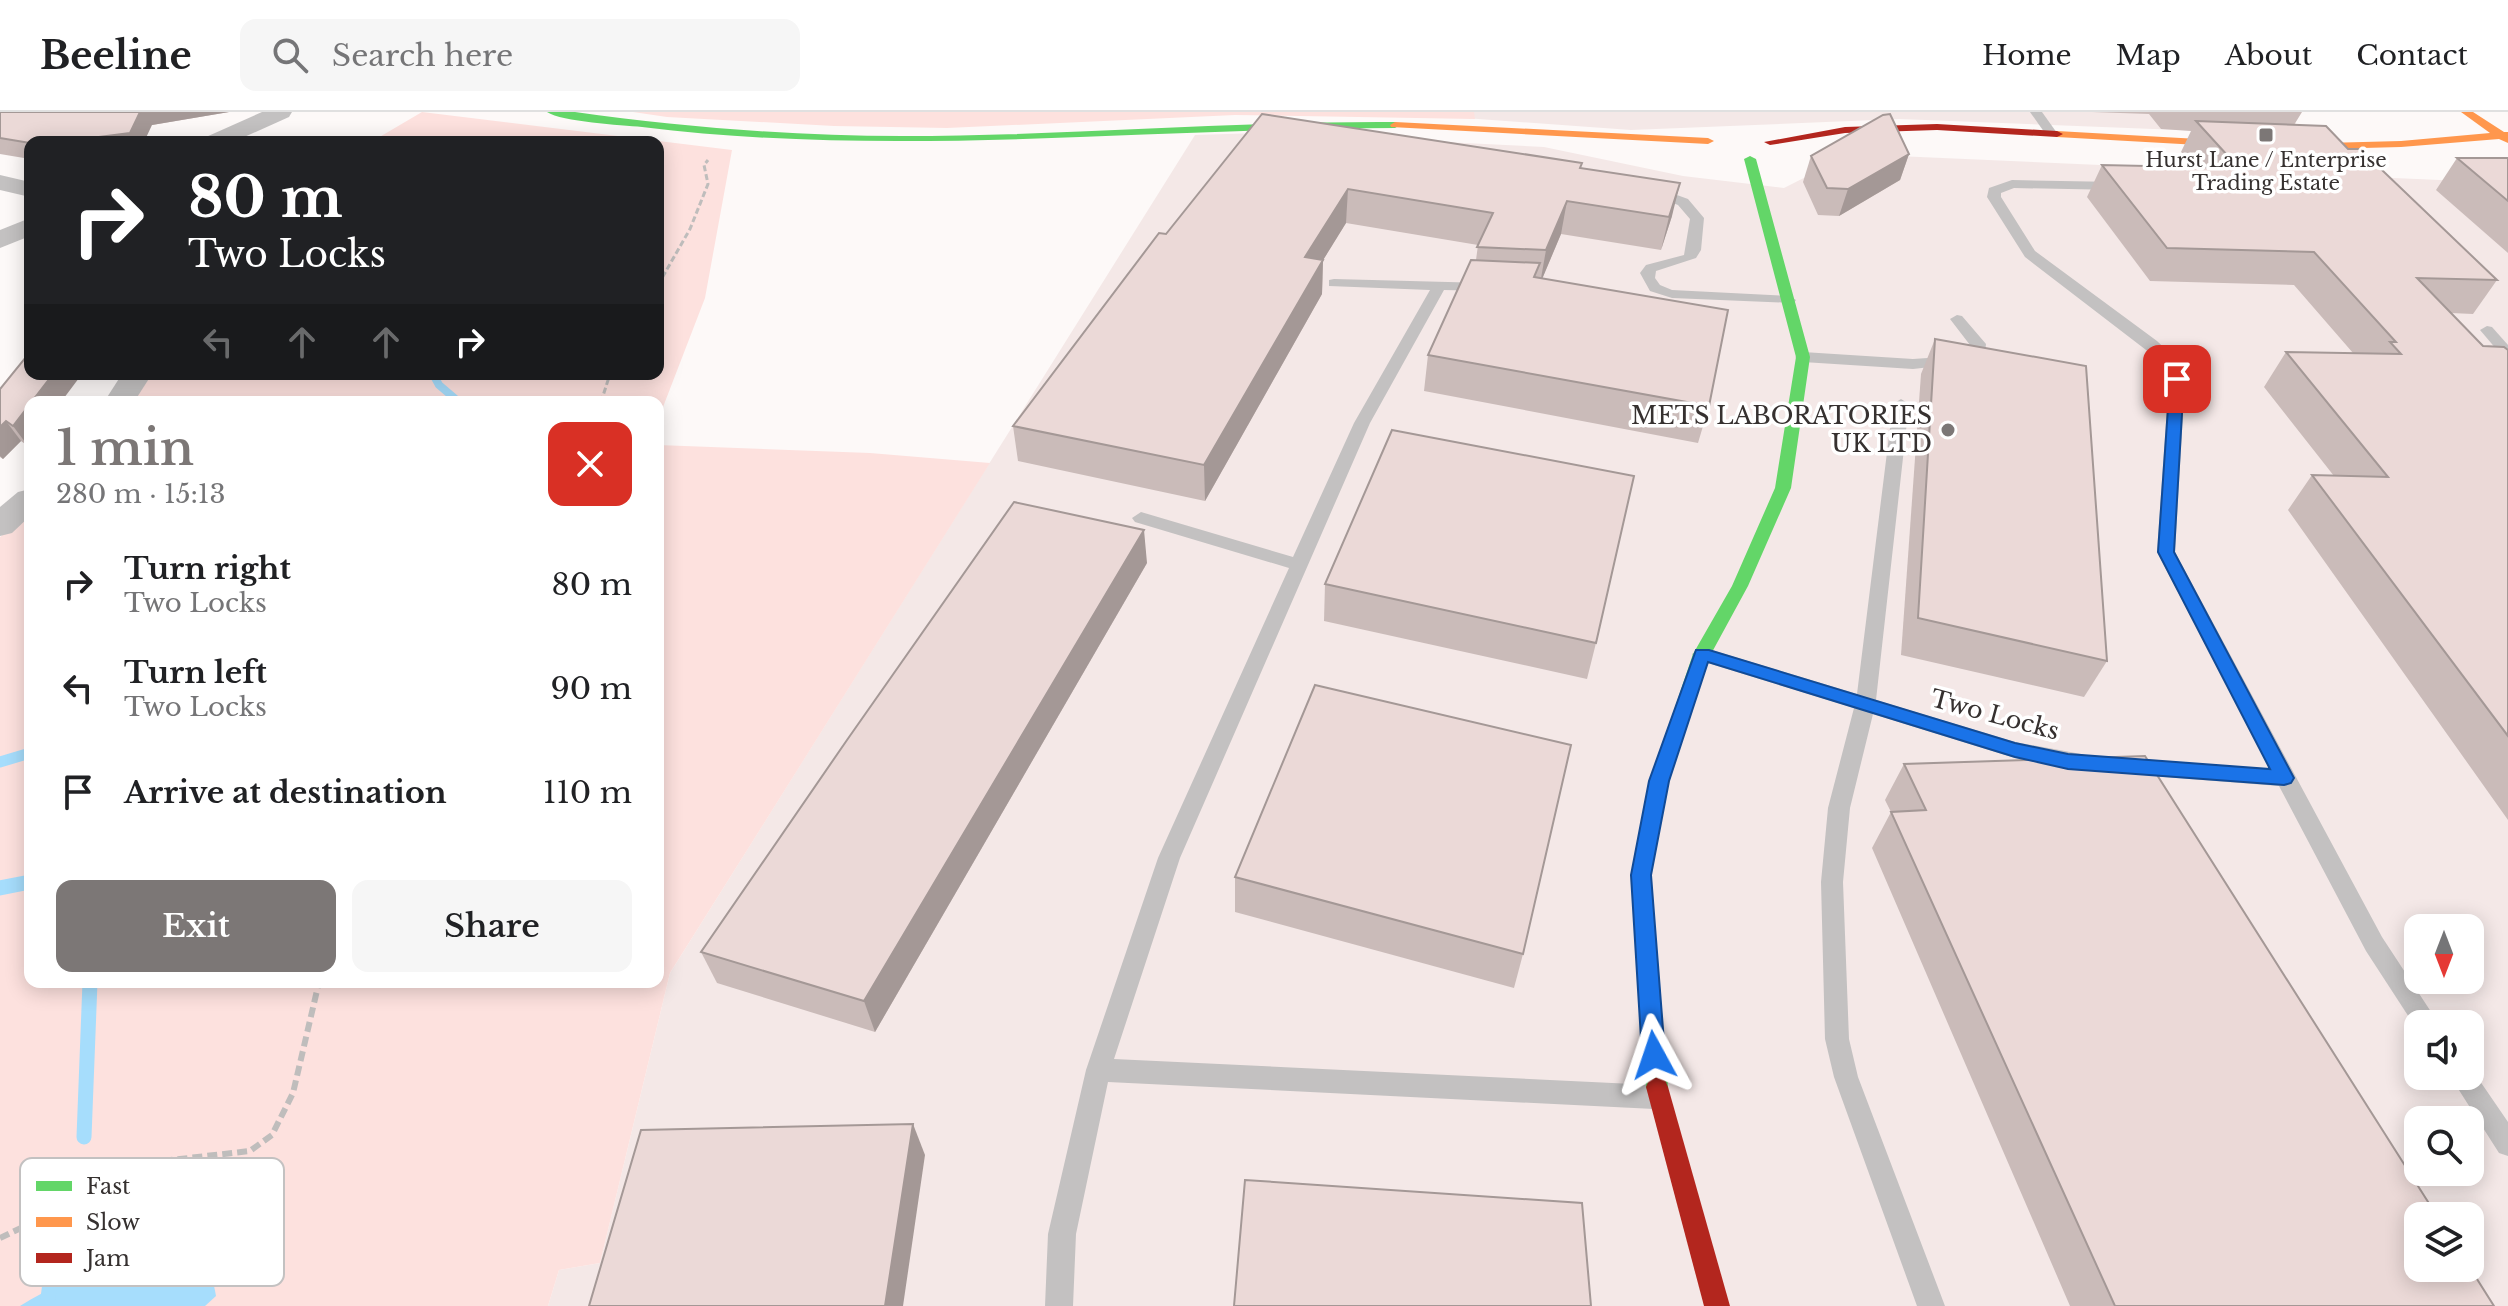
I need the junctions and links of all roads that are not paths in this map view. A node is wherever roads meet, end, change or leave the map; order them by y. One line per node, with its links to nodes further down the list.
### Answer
1 (281, 112): 9 (street)
2 (552, 112): 10 (main road)
3 (2036, 112): 8 (lane)
4 (2466, 112): 7 (main road)
5 (2441, 122): 11 (main road)
6 (1728, 130): 10 (main road)
7 (2507, 130): 11 (main road)
8 (2051, 133): 12 (main road); 13 (main road)
9 (227, 136)
10 (1708, 141): 13 (main road)
11 (2401, 144): 12 (main road)
12 (2287, 147): 14 (main road)
13 (1737, 158): 24 (main road)
14 (2449, 159)
15 (0, 182): 18 (street)
16 (1635, 185): 24 (lane)
17 (2130, 187): 36 (lane)
18 (24, 188)
19 (24, 229): 20 (street)
20 (0, 240)
21 (1334, 283): 22 (lane)
22 (1440, 285): 23 (lane); 33 (lane)
23 (1501, 288)
24 (1789, 300): 28 (main road)
25 (1957, 319): 28 (lane)
26 (2487, 330): 27 (lane)
27 (2508, 354)
28 (1803, 357): 34 (main road)
29 (1901, 404): 35 (lane)
30 (24, 504): 32 (street)
31 (1141, 518): 33 (lane)
32 (0, 525)
33 (1299, 565): 38 (lane)
34 (1702, 654): 35 (lane, Two Locks); 40 (main road)
35 (1865, 706): 36 (lane, Two Locks); 44 (lane)
36 (2284, 778): 37 (lane)
37 (2418, 1010)
38 (1098, 1070): 40 (lane); 42 (lane)
39 (2471, 1090): 41 (lane)
40 (1658, 1097): 43 (main road)
41 (2508, 1144)
42 (1059, 1306)
43 (1717, 1306)
44 (1931, 1306)

